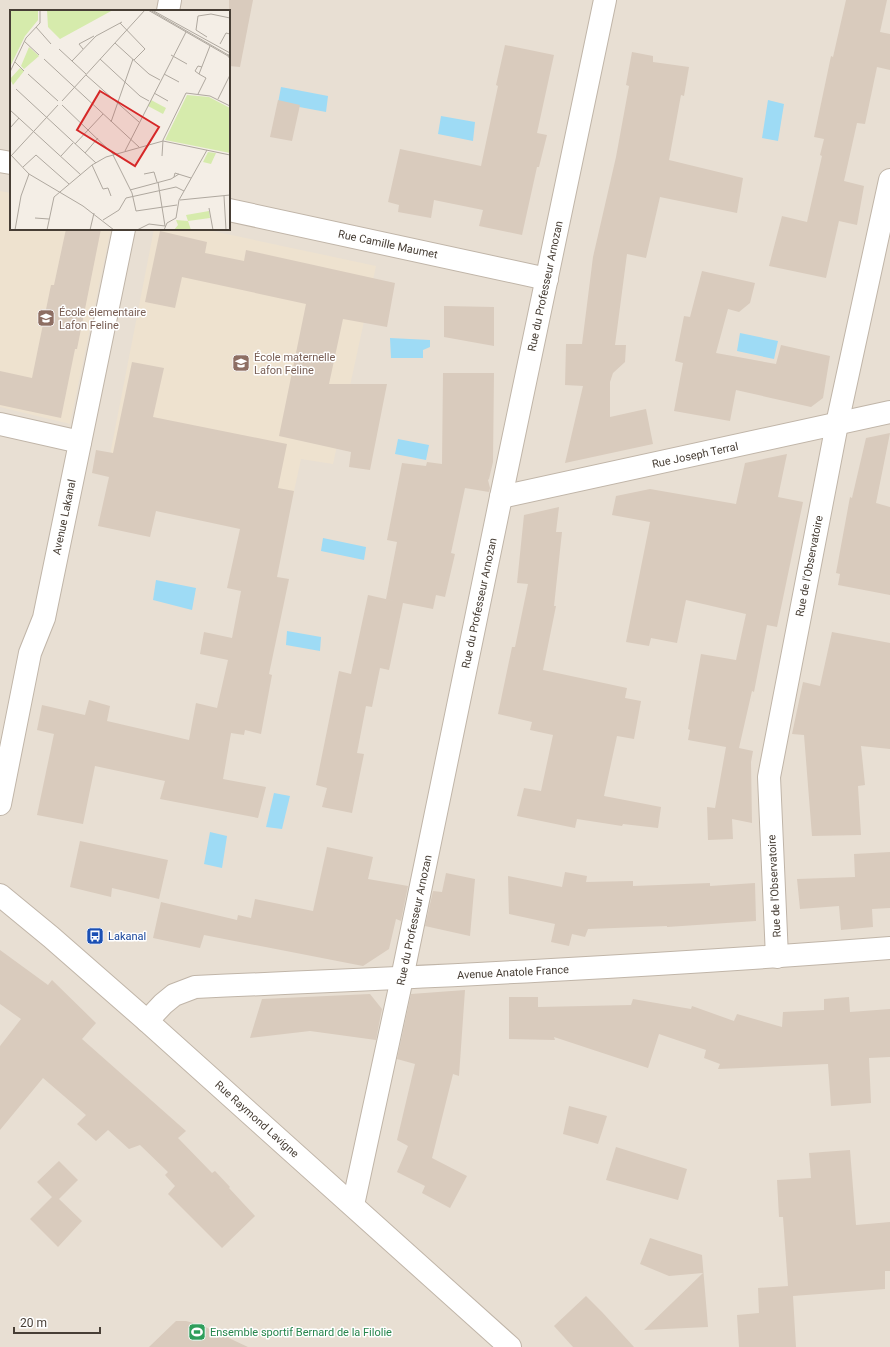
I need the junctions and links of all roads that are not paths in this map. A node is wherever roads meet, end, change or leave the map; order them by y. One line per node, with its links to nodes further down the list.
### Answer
1 (170, 0): 3 (street)
2 (605, 0): 9 (street, Rue du Professeur Arnozan)
3 (168, 10)
4 (0, 161): 5 (street)
5 (10, 163)
6 (890, 180): 12 (street, Rue de l'Observatoire)
7 (230, 210): 9 (street, Rue Camille Maumet)
8 (124, 230): 13 (street, Avenue Lakanal)
9 (547, 279): 14 (street, Rue du Professeur Arnozan)
10 (890, 412): 12 (street, Rue Joseph Terral)
11 (0, 424): 13 (street)
12 (836, 424): 14 (street, Rue Joseph Terral); 18 (street, Rue de l'Observatoire)
13 (80, 442): 15 (street, Avenue Lakanal)
14 (501, 497): 19 (street, Rue du Professeur Arnozan)
15 (0, 804)
16 (0, 895): 20 (street, Rue Raymond Lavigne)
17 (890, 948): 18 (street, Avenue Anatole France)
18 (777, 957): 19 (street, Avenue Anatole France)
19 (402, 978): 20 (street, Avenue Anatole France); 21 (street, Rue du Professeur Arnozan)
20 (147, 1021): 21 (street, Rue Raymond Lavigne)
21 (353, 1206): 22 (street, Rue Raymond Lavigne)
22 (510, 1347)

